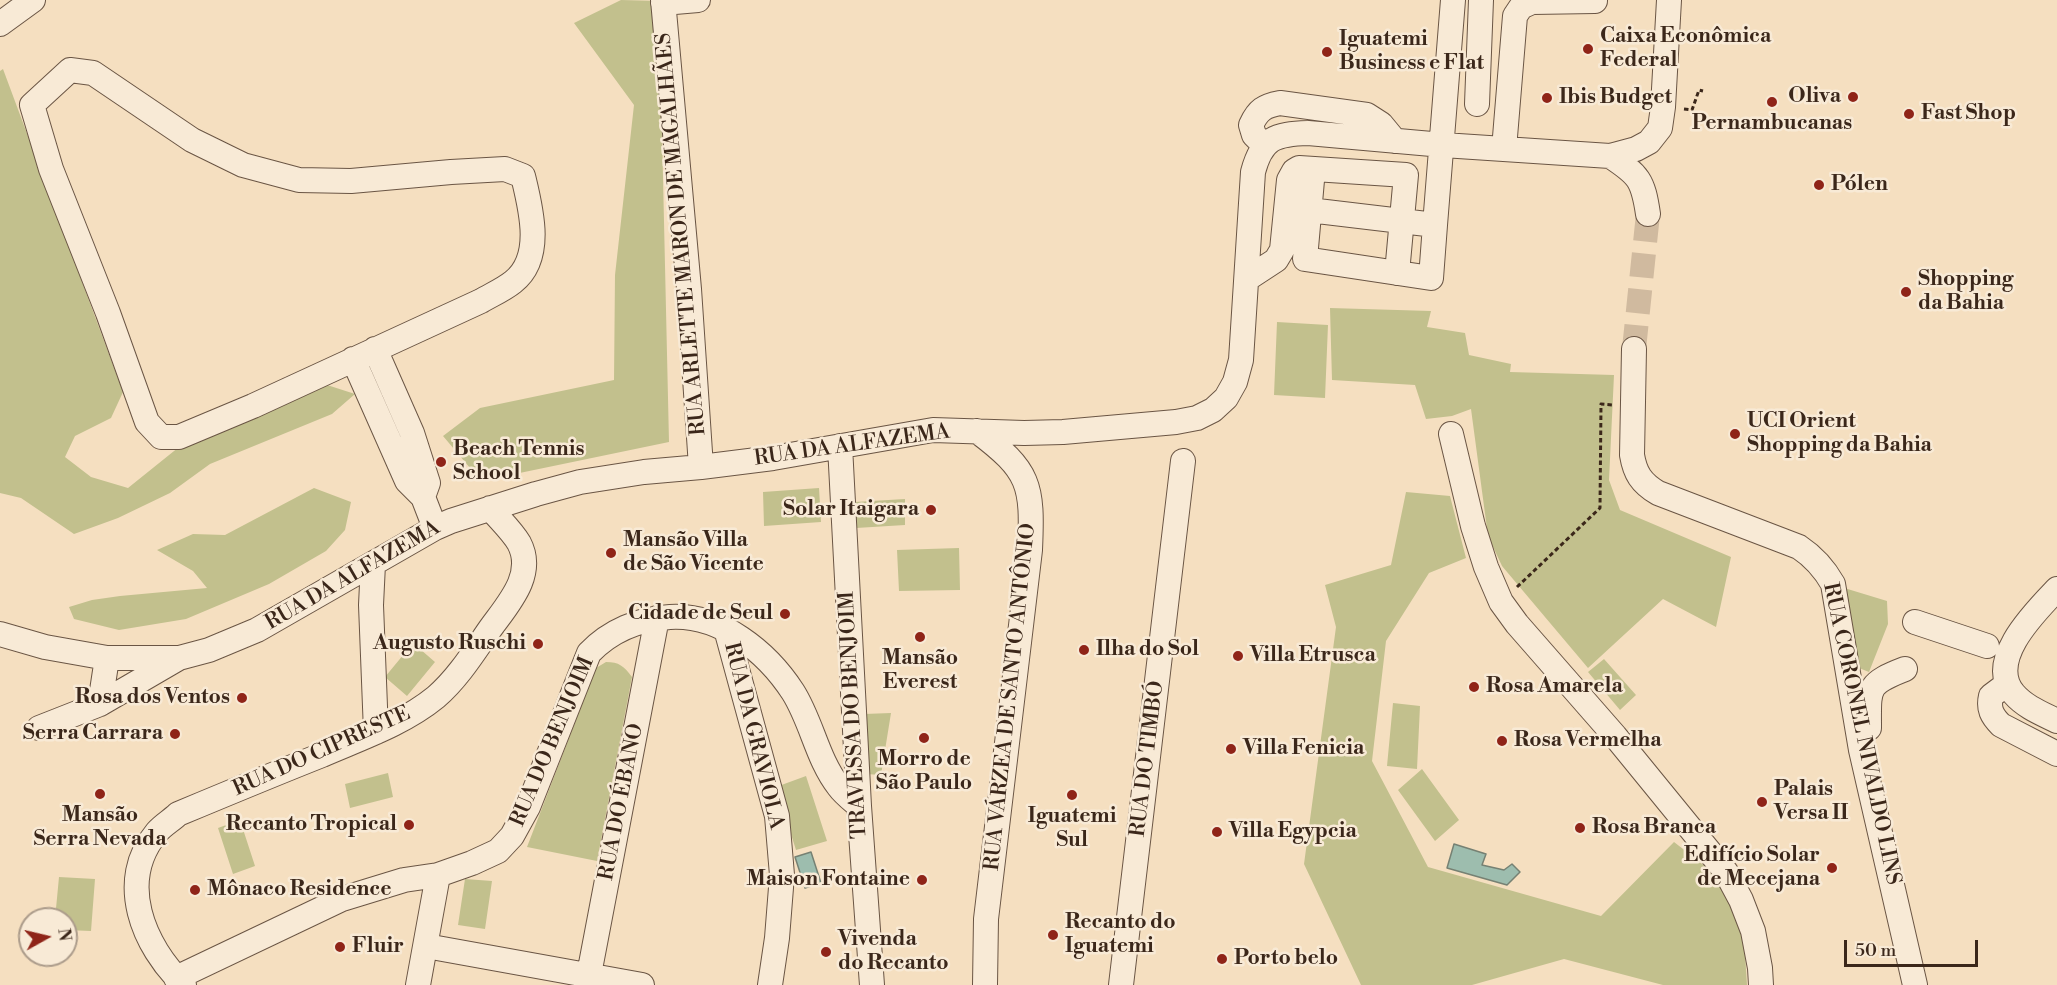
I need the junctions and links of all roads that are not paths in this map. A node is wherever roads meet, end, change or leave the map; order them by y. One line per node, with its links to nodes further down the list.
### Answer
1 (33, 0): 8 (street)
2 (698, 0): 6 (street)
3 (1453, 0): 12 (street)
4 (1481, 0): 9 (street)
5 (1669, 0): 14 (street)
6 (663, 1): 29 (street, RUA ARLETTE MARON DE MAGALHÃES)
7 (1595, 1): 13 (street)
8 (0, 24)
9 (1477, 104)
10 (1395, 141): 11 (street); 11 (street); 12 (street)
11 (1264, 145): 21 (street, RUA DA ALFAZEMA)
12 (1443, 146): 13 (street); 19 (street)
13 (1504, 148): 14 (street)
14 (1610, 156): 17 (street)
15 (1313, 169): 16 (street); 18 (street); 21 (street)
16 (1309, 210): 18 (street); 20 (street)
17 (1648, 214)
18 (1403, 223): 19 (street); 20 (street)
19 (1435, 225): 20 (street)
20 (1397, 273)
21 (1246, 279): 25 (street, RUA DA ALFAZEMA)
22 (375, 349): 24 (street); 24 (street); 30 (street)
23 (1634, 349): 51 (street, RUA CORONEL NIVALDO LINS)
24 (353, 359): 30 (street)
25 (977, 431): 27 (street, RUA DA ALFAZEMA); 61 (street, RUA VÁRZEA DE SANTO ANTÔNIO)
26 (1451, 434): 63 (street)
27 (840, 446): 29 (street, RUA DA ALFAZEMA); 52 (street, TRAVESSA DO BENJOIM)
28 (1183, 461): 62 (street, RUA DO TIMBÓ)
29 (701, 467): 31 (street, RUA DA ALFAZEMA)
30 (423, 497): 32 (street)
31 (490, 508): 32 (street, RUA DA ALFAZEMA); 49 (street, RUA DO CIPRESTE)
32 (435, 528): 33 (street, RUA DA ALFAZEMA)
33 (373, 564): 34 (street, RUA DA ALFAZEMA); 36 (street)
34 (343, 582): 36 (street); 43 (street, RUA DA ALFAZEMA)
35 (2057, 589): 45 (street)
36 (371, 594): 49 (street)
37 (657, 618): 39 (street, RUA DO BENJOIM); 53 (street, RUA DO BENJOIM); 56 (street, RUA DO ÉBANO)
38 (1915, 622): 41 (street)
39 (726, 630): 52 (street, RUA DO BENJOIM); 59 (street, RUA DA GRAVIOLA)
40 (0, 634): 42 (street, RUA DA ALFAZEMA)
41 (1987, 646)
42 (107, 658): 43 (street, RUA DA ALFAZEMA); 46 (street)
43 (179, 658): 46 (street, RUA DA ALFAZEMA)
44 (1905, 669): 51 (street)
45 (2007, 684): 47 (street); 50 (street)
46 (100, 704): 48 (street, RUA DA ALFAZEMA)
47 (2057, 721)
48 (39, 728)
49 (376, 732): 55 (street, RUA DO CIPRESTE)
50 (2057, 754)
51 (1869, 782): 64 (street, RUA CORONEL NIVALDO LINS)
52 (859, 806): 60 (street, TRAVESSA DO BENJOIM)
53 (438, 875): 54 (street); 55 (street, RUA DO BENJOIM)
54 (426, 946): 56 (street); 57 (street)
55 (180, 981)
56 (588, 981): 58 (street)
57 (418, 985)
58 (642, 985)
59 (770, 985)
60 (872, 985)
61 (985, 985)
62 (1121, 985)
63 (1761, 985)
64 (1915, 985)

